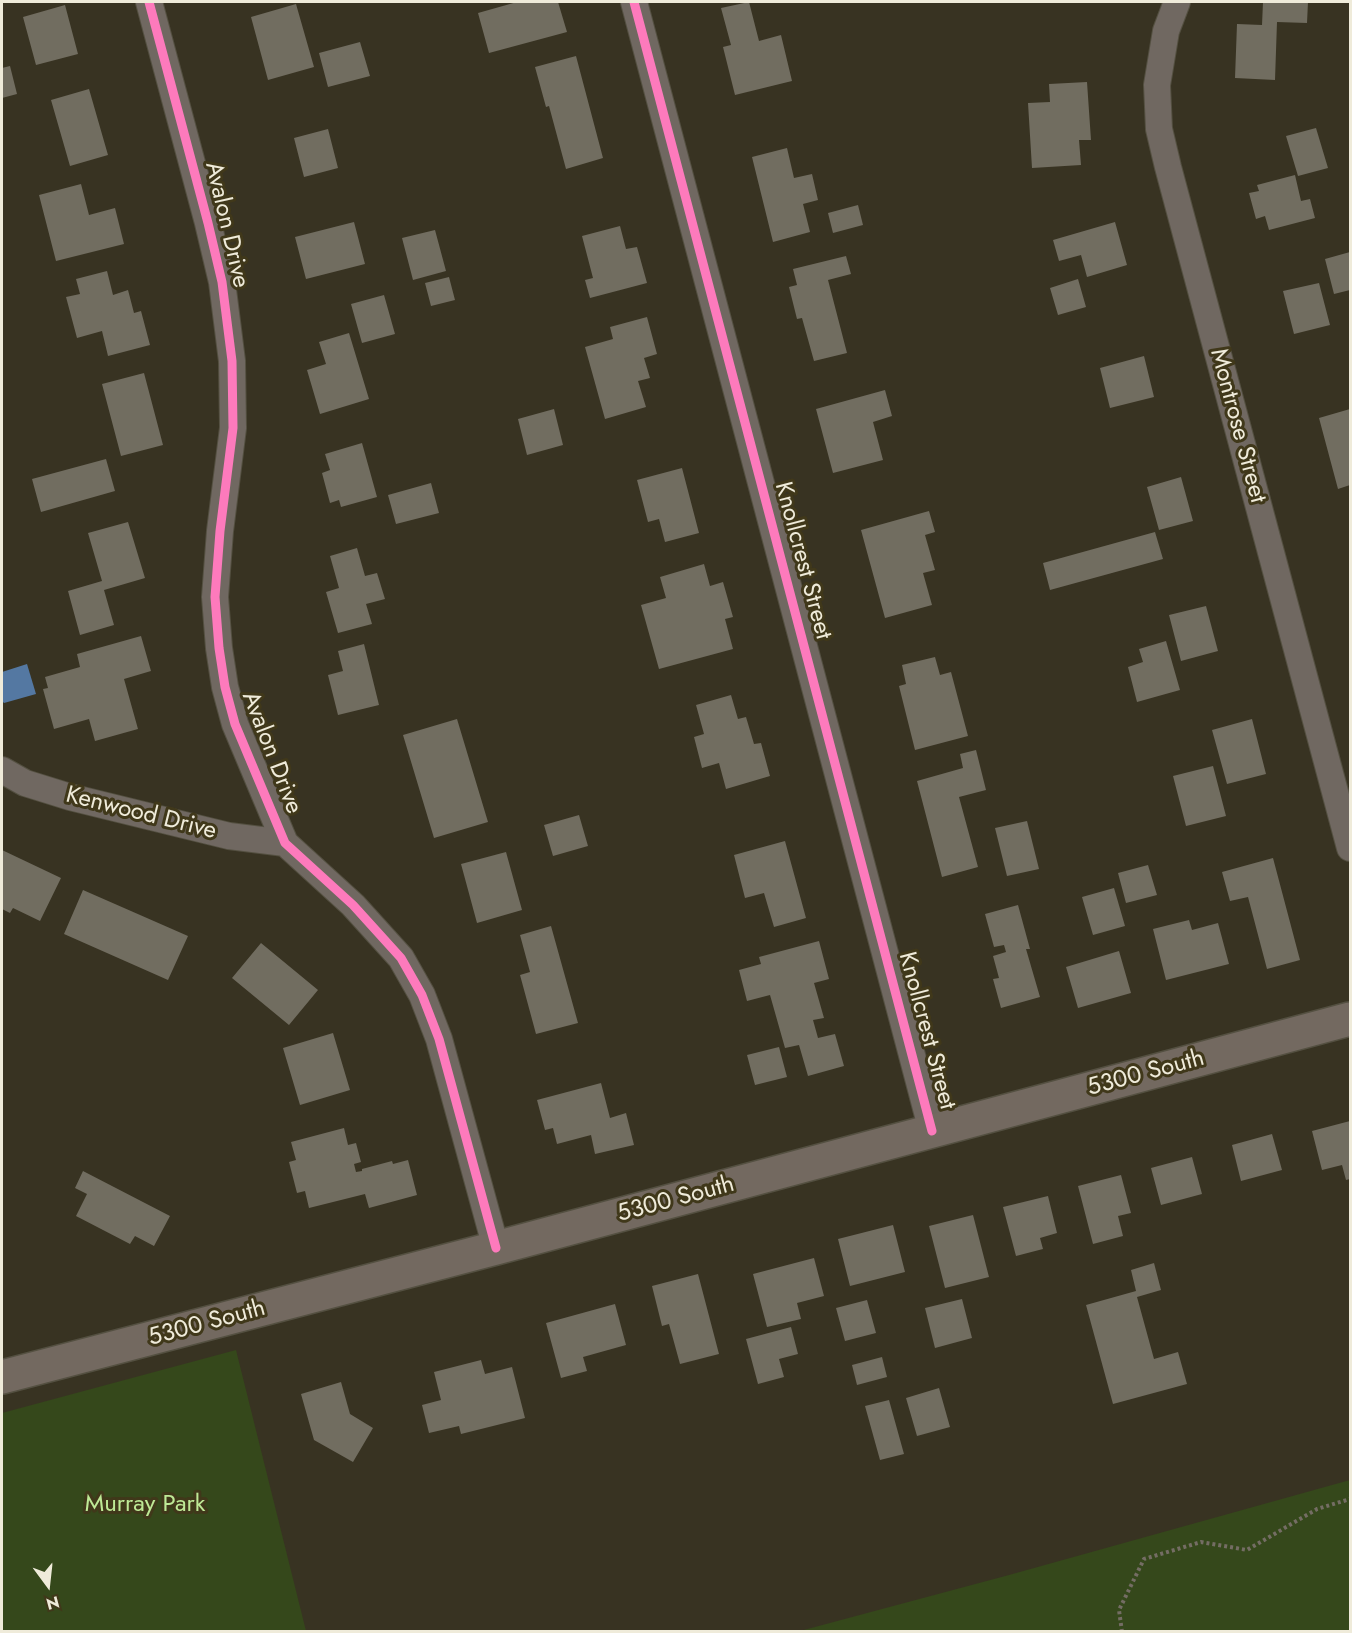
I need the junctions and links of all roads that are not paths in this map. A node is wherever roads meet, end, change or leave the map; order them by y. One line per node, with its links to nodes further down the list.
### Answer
1 (148, 2): 5 (street, Avalon Drive)
2 (634, 2): 8 (street, Knollcrest Street)
3 (1177, 2): 6 (street, Montrose Street)
4 (2, 770): 5 (street, Kenwood Drive)
5 (285, 843): 9 (street, Avalon Drive)
6 (1350, 848)
7 (1350, 1019): 8 (main road, 5300 South)
8 (932, 1131): 9 (main road, 5300 South)
9 (496, 1248): 10 (main road, 5300 South)
10 (2, 1377)

